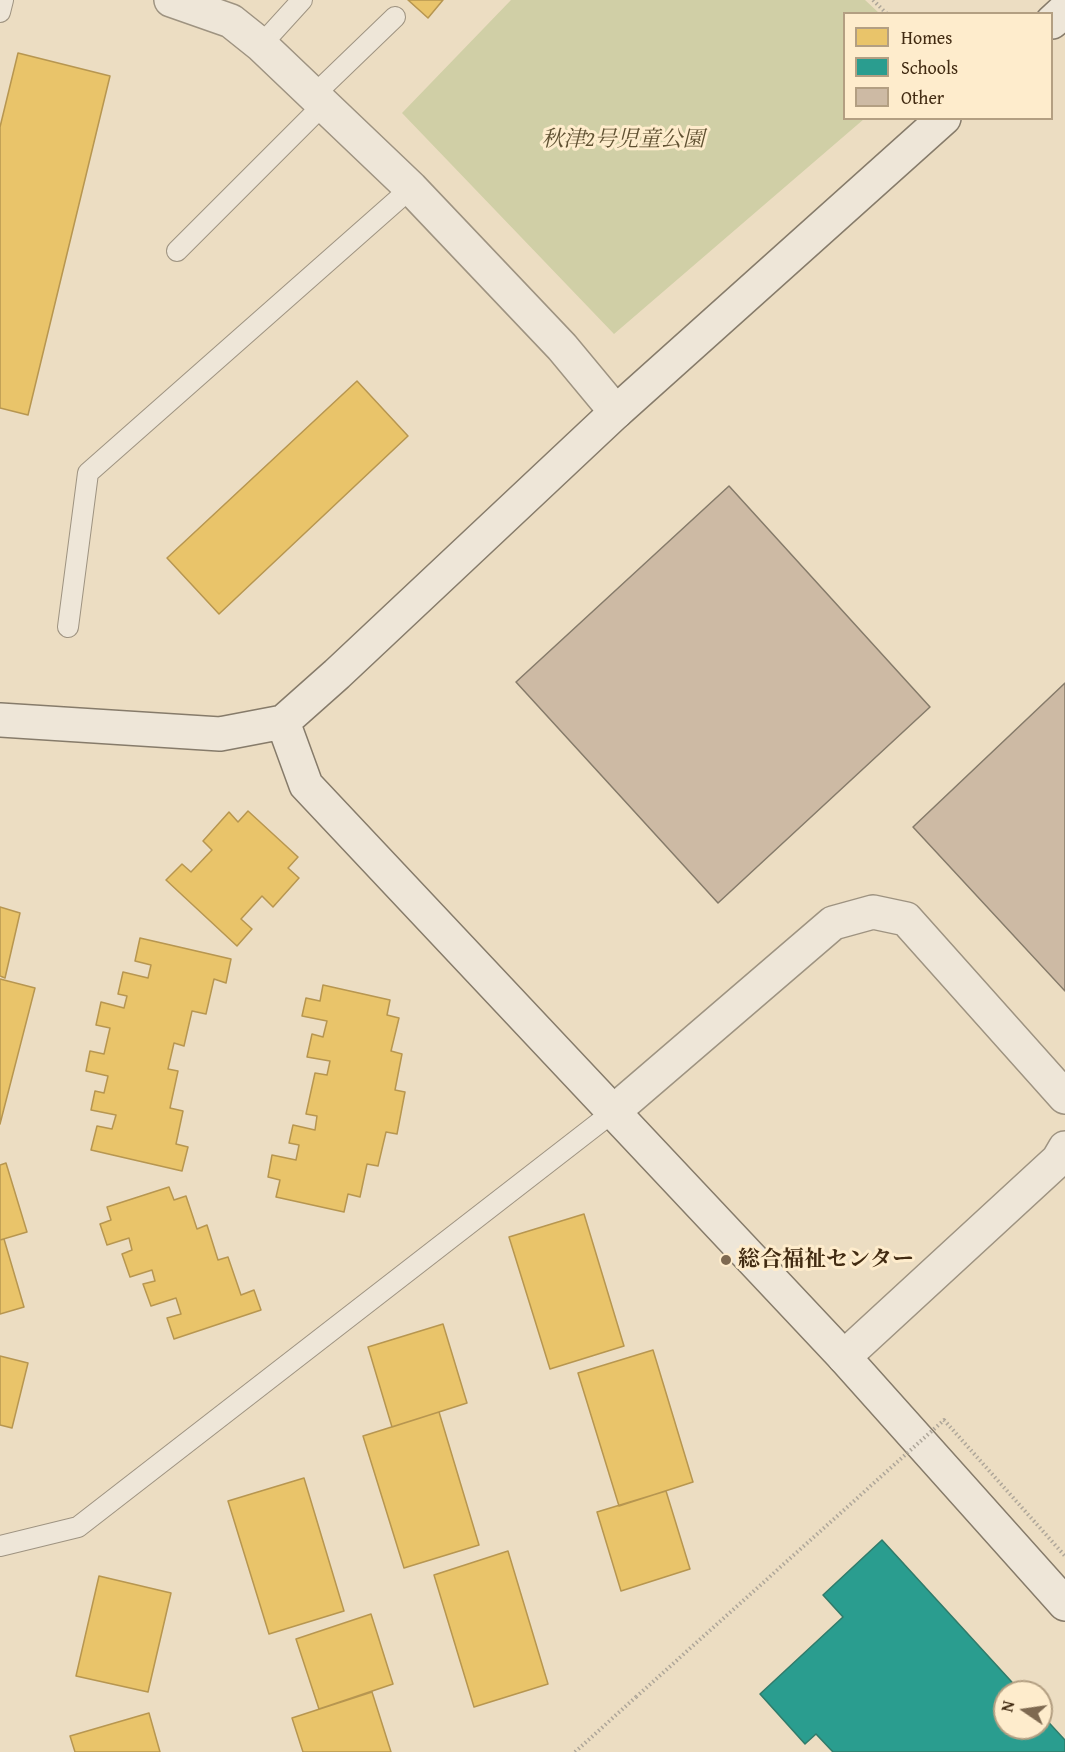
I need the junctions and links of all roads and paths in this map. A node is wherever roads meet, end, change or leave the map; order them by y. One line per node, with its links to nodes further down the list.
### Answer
1 (3, 0): 6 (lane)
2 (171, 0): 10 (street)
3 (302, 0): 10 (lane)
4 (873, 0): 7 (path)
5 (1065, 10): 9 (street)
6 (0, 12)
7 (885, 12)
8 (395, 17): 11 (lane)
9 (1053, 21)
10 (261, 45): 11 (street)
11 (319, 99): 13 (street); 14 (lane)
12 (942, 120): 15 (street)
13 (411, 188): 15 (street); 16 (lane)
14 (177, 251)
15 (616, 412): 18 (street)
16 (68, 627)
17 (0, 720): 18 (street)
18 (283, 722): 20 (street)
19 (1065, 1097): 20 (street)
20 (613, 1112): 22 (street); 23 (lane)
21 (1065, 1148): 22 (street)
22 (844, 1357): 25 (street)
23 (0, 1546)
24 (1065, 1556): 26 (path, bridge)
25 (1065, 1604)
26 (575, 1752)

